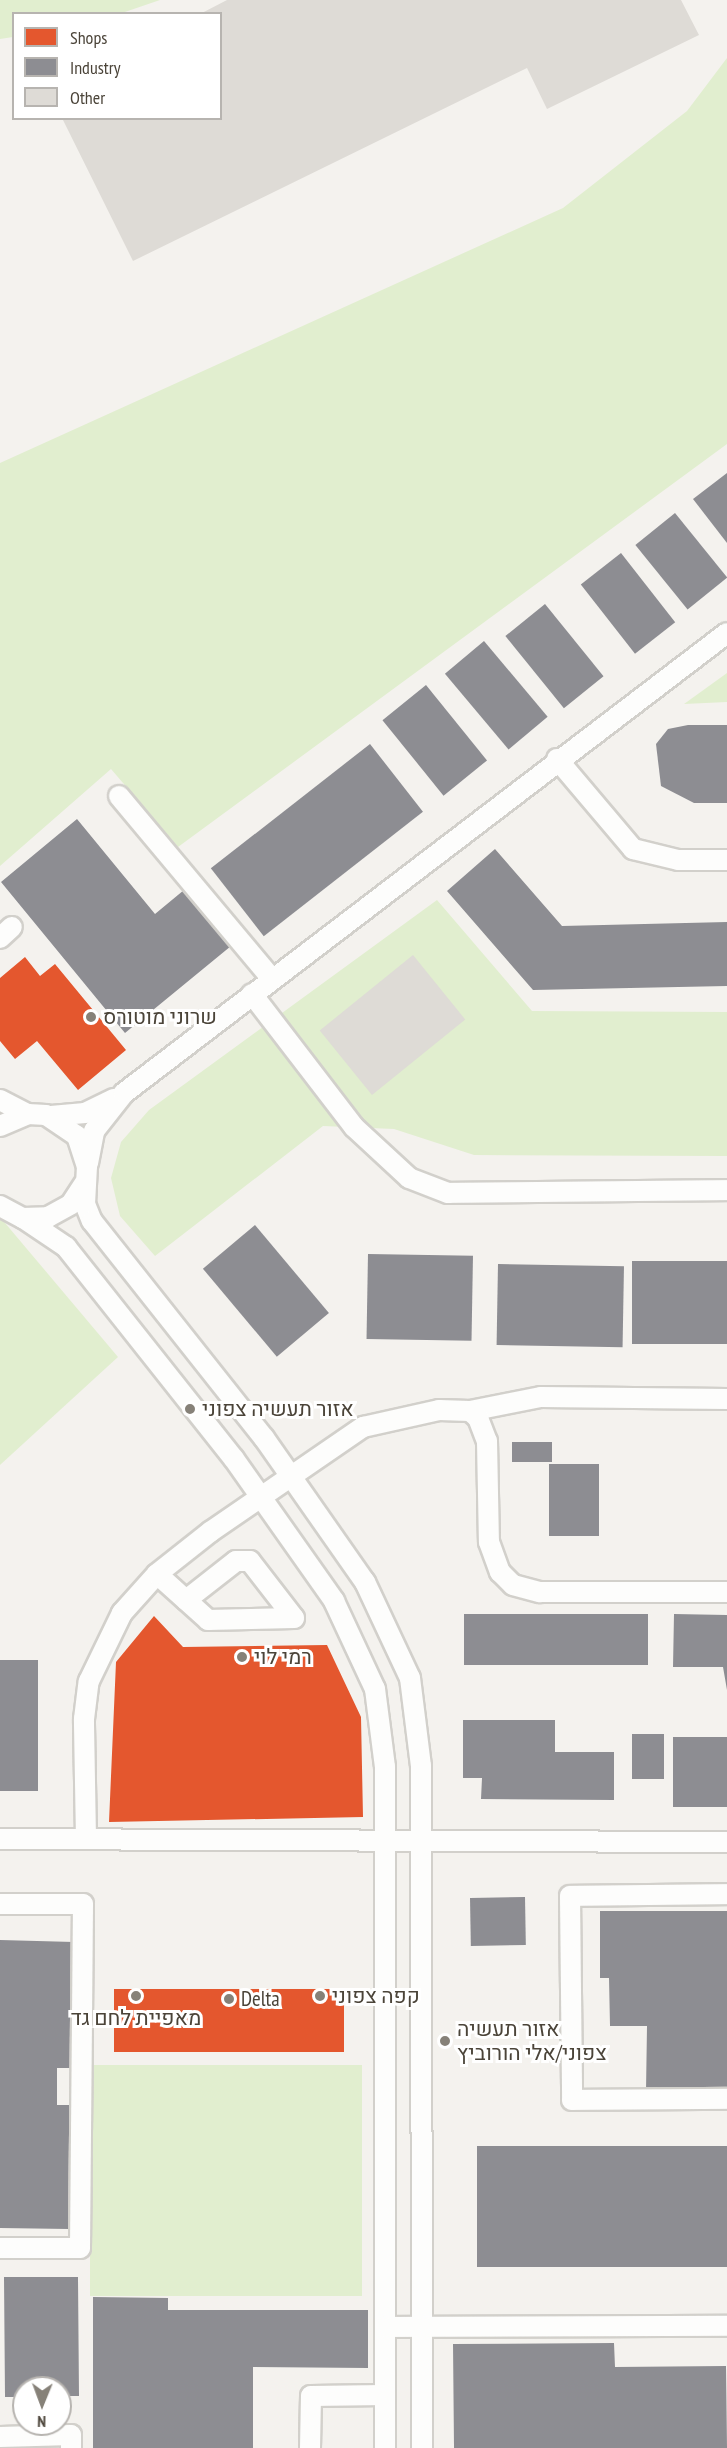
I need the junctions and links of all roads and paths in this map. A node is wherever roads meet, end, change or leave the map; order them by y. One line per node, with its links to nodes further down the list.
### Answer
1 (727, 633): 2 (street)
2 (557, 759): 4 (street); 5 (street)
3 (119, 796): 5 (street)
4 (727, 860)
5 (272, 979): 6 (street)
6 (252, 994): 7 (street); 12 (street)
7 (124, 1093): 9 (street); 11 (street)
8 (0, 1100): 9 (street)
9 (37, 1115): 10 (street); 11 (street)
10 (0, 1126)
11 (86, 1175): 13 (street); 16 (street)
12 (727, 1190)
13 (10, 1215): 17 (street)
14 (727, 1399): 15 (street)
15 (470, 1411): 16 (street); 19 (street)
16 (290, 1475): 17 (street); 24 (street)
17 (261, 1497): 18 (street); 23 (street)
18 (157, 1574): 20 (street); 22 (street)
19 (727, 1592)
20 (186, 1600): 20 (street)
21 (0, 1839): 22 (street)
22 (86, 1839): 23 (street)
23 (385, 1840): 24 (street); 32 (street)
24 (422, 1840): 25 (street); 30 (street)
25 (727, 1842)
26 (727, 1894): 28 (street)
27 (0, 1904): 29 (street)
28 (727, 2099)
29 (0, 2248)
30 (422, 2326): 31 (street); 32 (street); 38 (street)
31 (727, 2326)
32 (385, 2327): 33 (street)
33 (385, 2395): 36 (street); 37 (street)
34 (0, 2437): 35 (street)
35 (71, 2448)
36 (310, 2448)
37 (385, 2448)
38 (422, 2448)

